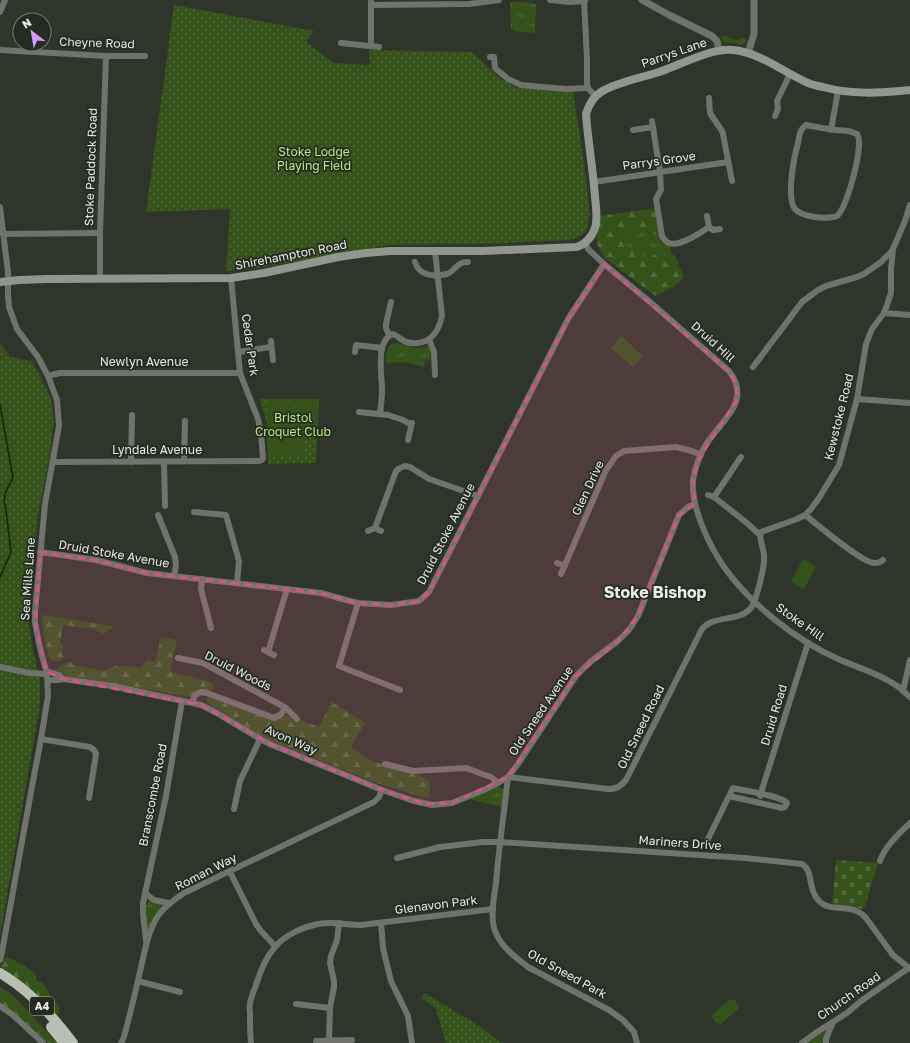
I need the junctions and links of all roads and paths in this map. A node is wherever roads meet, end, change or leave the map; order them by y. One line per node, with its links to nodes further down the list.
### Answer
1 (5, 0): 8 (street)
2 (499, 0): 7 (street)
3 (550, 0): 4 (street)
4 (584, 0): 19 (street)
5 (642, 0): 13 (street)
6 (754, 0): 14 (street)
7 (371, 3): 10 (street)
8 (0, 12)
9 (341, 44): 10 (street)
10 (371, 46): 11 (street)
11 (379, 47)
12 (0, 50): 15 (street, Cheyne Road)
13 (719, 50): 14 (main road, Parrys Lane); 22 (main road, Parrys Lane)
14 (748, 53): 18 (main road, Parrys Lane)
15 (106, 56): 16 (street, Cheyne Road); 38 (street, Stoke Paddock Road)
16 (145, 56)
17 (490, 57): 19 (street)
18 (790, 74): 21 (main road, Parrys Lane); 26 (street)
19 (588, 88): 22 (street)
20 (910, 90): 21 (main road, Parrys Lane)
21 (838, 91): 28 (street)
22 (595, 96): 32 (main road)
23 (709, 98): 24 (street)
24 (710, 109): 25 (street); 29 (street)
25 (702, 110)
26 (775, 116)
27 (633, 130): 30 (street)
28 (831, 130): 28 (street)
29 (728, 162): 30 (street, Parrys Grove); 31 (street)
30 (660, 172): 32 (street, Parrys Grove); 36 (street)
31 (732, 181)
32 (594, 182): 40 (main road)
33 (910, 205): 41 (street)
34 (0, 207): 39 (street, Sea Mills Lane)
35 (707, 216): 36 (street)
36 (709, 227): 37 (street)
37 (720, 230)
38 (100, 233): 39 (street); 48 (street, Stoke Paddock Road)
39 (3, 234): 49 (street, Sea Mills Lane)
40 (585, 243): 42 (main road, Shirehampton Road); 45 (street, Druid Hill)
41 (893, 249): 51 (street, Kewstoke Road); 61 (street)
42 (435, 251): 46 (street); 47 (main road, Shirehampton Road)
43 (415, 262): 46 (street)
44 (468, 262): 46 (street)
45 (604, 264): 72 (street, Druid Hill); 79 (street, Druid Stoke Avenue)
46 (438, 274): 54 (street)
47 (231, 278): 48 (main road, Shirehampton Road); 56 (street, Cedar Park)
48 (100, 279): 49 (main road, Shirehampton Road)
49 (4, 281): 64 (street, Sea Mills Lane)
50 (391, 302): 53 (street)
51 (884, 312): 52 (street); 65 (street, Kewstoke Road)
52 (910, 315)
53 (389, 336): 54 (street); 55 (street)
54 (429, 339): 60 (street)
55 (382, 348): 57 (street); 68 (street)
56 (238, 352): 58 (street); 62 (street, Cedar Park)
57 (355, 352)
58 (273, 360)
59 (428, 363): 60 (street)
60 (435, 364): 63 (street)
61 (753, 367)
62 (240, 373): 64 (street, Newlyn Avenue); 74 (street, Cedar Park)
63 (435, 375)
64 (48, 376): 76 (street, Sea Mills Lane)
65 (857, 399): 66 (street); 83 (street, Kewstoke Road)
66 (910, 403)
67 (359, 412): 68 (street)
68 (380, 414): 71 (street)
69 (132, 415): 77 (street)
70 (185, 421): 75 (street)
71 (408, 440)
72 (701, 455): 81 (street, Druid Hill); 91 (street, Glen Drive)
73 (741, 457): 87 (street)
74 (262, 460): 75 (street, Lyndale Avenue)
75 (184, 461): 78 (street, Lyndale Avenue)
76 (53, 462): 77 (street, Lyndale Avenue); 88 (street, Sea Mills Lane)
77 (131, 462): 78 (street, Lyndale Avenue)
78 (164, 462): 80 (street)
79 (478, 496): 85 (street); 98 (street, Druid Stoke Avenue)
80 (172, 500)
81 (695, 504): 86 (street, Druid Hill); 118 (street, Old Sneed Avenue)
82 (194, 512): 95 (street)
83 (805, 515): 87 (street, Kewstoke Road); 89 (street)
84 (168, 518): 93 (street)
85 (368, 531)
86 (705, 533): 97 (street, Stoke Hill)
87 (760, 535): 97 (street)
88 (40, 552): 93 (street, Druid Stoke Avenue); 107 (street, Sea Mills Lane)
89 (884, 560)
90 (557, 563): 91 (street)
91 (565, 566): 92 (street, Glen Drive)
92 (561, 574)
93 (174, 576): 94 (street, Druid Stoke Avenue)
94 (202, 580): 95 (street, Druid Stoke Avenue); 99 (street)
95 (238, 583): 96 (street, Druid Stoke Avenue)
96 (287, 589): 98 (street, Druid Stoke Avenue); 103 (street)
97 (755, 602): 102 (street, Stoke Hill); 118 (street, Old Sneed Road)
98 (358, 603): 108 (street)
99 (209, 620): 100 (street); 101 (street)
100 (201, 622)
101 (211, 628)
102 (808, 643): 109 (street, Stoke Hill); 121 (street, Druid Road)
103 (269, 652)
104 (178, 658): 113 (street, Druid Woods)
105 (910, 660): 109 (street)
106 (0, 667): 107 (street, Avon Way)
107 (47, 675): 111 (street, Avon Way); 115 (street, Sea Mills Lane)
108 (400, 690)
109 (903, 691): 110 (street, Stoke Hill)
110 (910, 697)
111 (182, 701): 112 (street, Avon Way); 132 (street, Branscombe Road)
112 (192, 703): 113 (street); 116 (street, Avon Way)
113 (286, 708): 114 (street, Druid Woods)
114 (297, 719)
115 (41, 738): 122 (street); 139 (street, Sea Mills Lane)
116 (260, 739): 120 (street, Avon Way); 125 (street)
117 (385, 764): 119 (street)
118 (508, 777): 119 (street, Avon Way); 127 (street, Old Sneed Park)
119 (498, 783): 120 (street, Avon Way)
120 (382, 790): 131 (street, Roman Way)
121 (761, 794): 123 (street); 124 (street, Druid Road); 124 (street)
122 (92, 795)
123 (729, 796): 124 (street); 128 (street)
124 (759, 802)
125 (234, 809)
126 (910, 823): 130 (street)
127 (500, 842): 129 (street, Mariners Drive); 134 (street, Old Sneed Park); 140 (street, Mariners Drive)
128 (705, 845)
129 (398, 858)
130 (880, 861)
131 (230, 872): 133 (street, Roman Way); 138 (street)
132 (145, 893): 133 (street); 137 (street, Branscombe Road)
133 (169, 904): 137 (street, Roman Way)
134 (493, 909): 135 (street, Glenavon Park); 157 (street, Old Sneed Park)
135 (381, 922): 136 (street, Glenavon Park); 156 (street, Glenavon Park)
136 (339, 923): 138 (street, Glenavon Park); 146 (street)
137 (146, 944): 142 (street, Roman Way)
138 (275, 946): 155 (street, Glenavon Park)
139 (0, 960)
140 (910, 967): 147 (street, Church Road)
141 (1, 977): 152 (highway, A4); 153 (highway, A4)
142 (138, 981): 143 (street); 154 (street, Roman Way)
143 (180, 992)
144 (296, 1004): 146 (street)
145 (0, 1006): 151 (street)
146 (330, 1008): 149 (street)
147 (833, 1022): 158 (street, Church Road); 159 (street)
148 (316, 1040): 149 (street)
149 (328, 1040): 150 (street)
150 (352, 1040)
151 (43, 1043)
152 (64, 1043)
153 (73, 1043)
154 (121, 1043)
155 (252, 1043)
156 (412, 1043)
157 (637, 1043)
158 (803, 1043)
159 (826, 1043)

